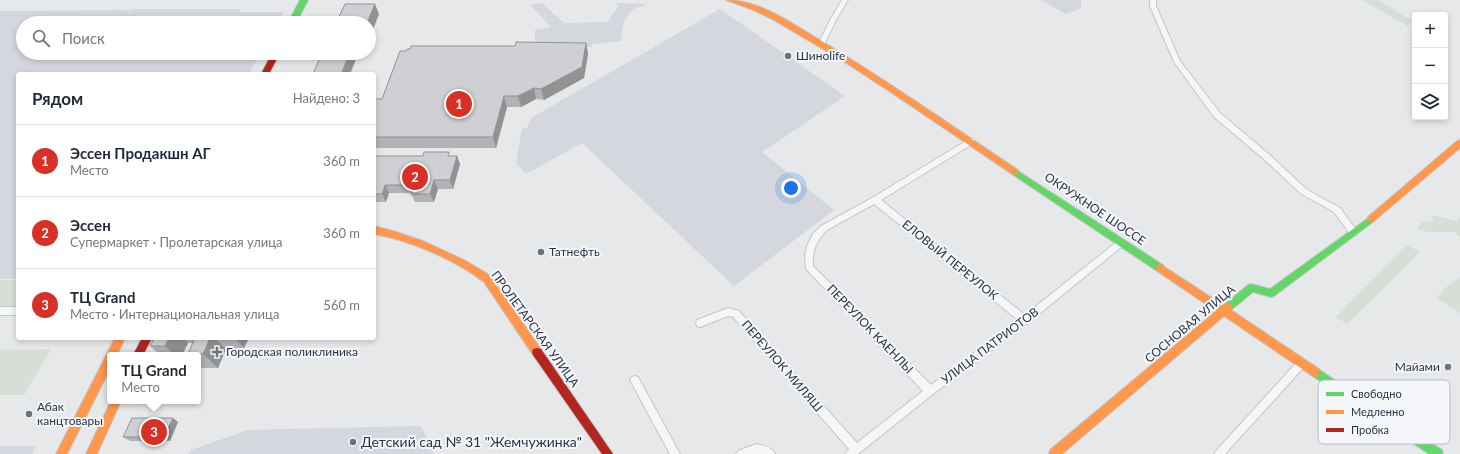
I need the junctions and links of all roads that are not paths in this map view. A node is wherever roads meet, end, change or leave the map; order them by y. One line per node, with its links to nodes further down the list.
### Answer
1 (304, 0): 6 (street)
2 (311, 0): 7 (street)
3 (730, 0): 8 (street, ОКРУЖНОЕ ШОССЕ)
4 (845, 0): 8 (street)
5 (1153, 0): 17 (street)
6 (296, 16)
7 (303, 16)
8 (821, 45): 13 (street, ОКРУЖНОЕ ШОССЕ)
9 (272, 60): 11 (street)
10 (280, 60): 12 (street)
11 (266, 72)
12 (274, 72)
13 (971, 141): 15 (street); 18 (street, ОКРУЖНОЕ ШОССЕ)
14 (1460, 143): 17 (street, СОСНОВАЯ УЛИЦА)
15 (875, 200): 22 (street, ЕЛОВЫЙ ПЕРЕУЛОК); 32 (street, ПЕРЕУЛОК КАЕНЛЫ)
16 (376, 230): 38 (street, ПРОЛЕТАРСКАЯ УЛИЦА)
17 (1354, 233): 21 (street, СОСНОВАЯ УЛИЦА)
18 (1122, 242): 21 (street, ОКРУЖНОЕ ШОССЕ); 22 (street, УЛИЦА ПАТРИОТОВ)
19 (0, 311): 20 (street)
20 (16, 311)
21 (1224, 311): 28 (street, ОКРУЖНОЕ ШОССЕ); 42 (street, СОСНОВАЯ УЛИЦА)
22 (1025, 320): 32 (street, УЛИЦА ПАТРИОТОВ)
23 (700, 323): 35 (street, ПЕРЕУЛОК МИЛЯШ)
24 (119, 340): 26 (street)
25 (146, 340): 27 (street)
26 (113, 352)
27 (140, 352)
28 (1302, 363): 31 (street, ОКРУЖНОЕ ШОССЕ); 43 (street)
29 (107, 365): 36 (street)
30 (635, 380): 39 (street)
31 (1327, 380)
32 (930, 390): 35 (street, УЛИЦА ПАТРИОТОВ)
33 (115, 404): 37 (street)
34 (1423, 444): 44 (street, ОКРУЖНОЕ ШОССЕ)
35 (853, 450)
36 (61, 454)
37 (91, 454)
38 (608, 454)
39 (675, 454)
40 (741, 454): 41 (street)
41 (770, 454)
42 (1054, 454)
43 (1219, 454)
44 (1438, 454)

